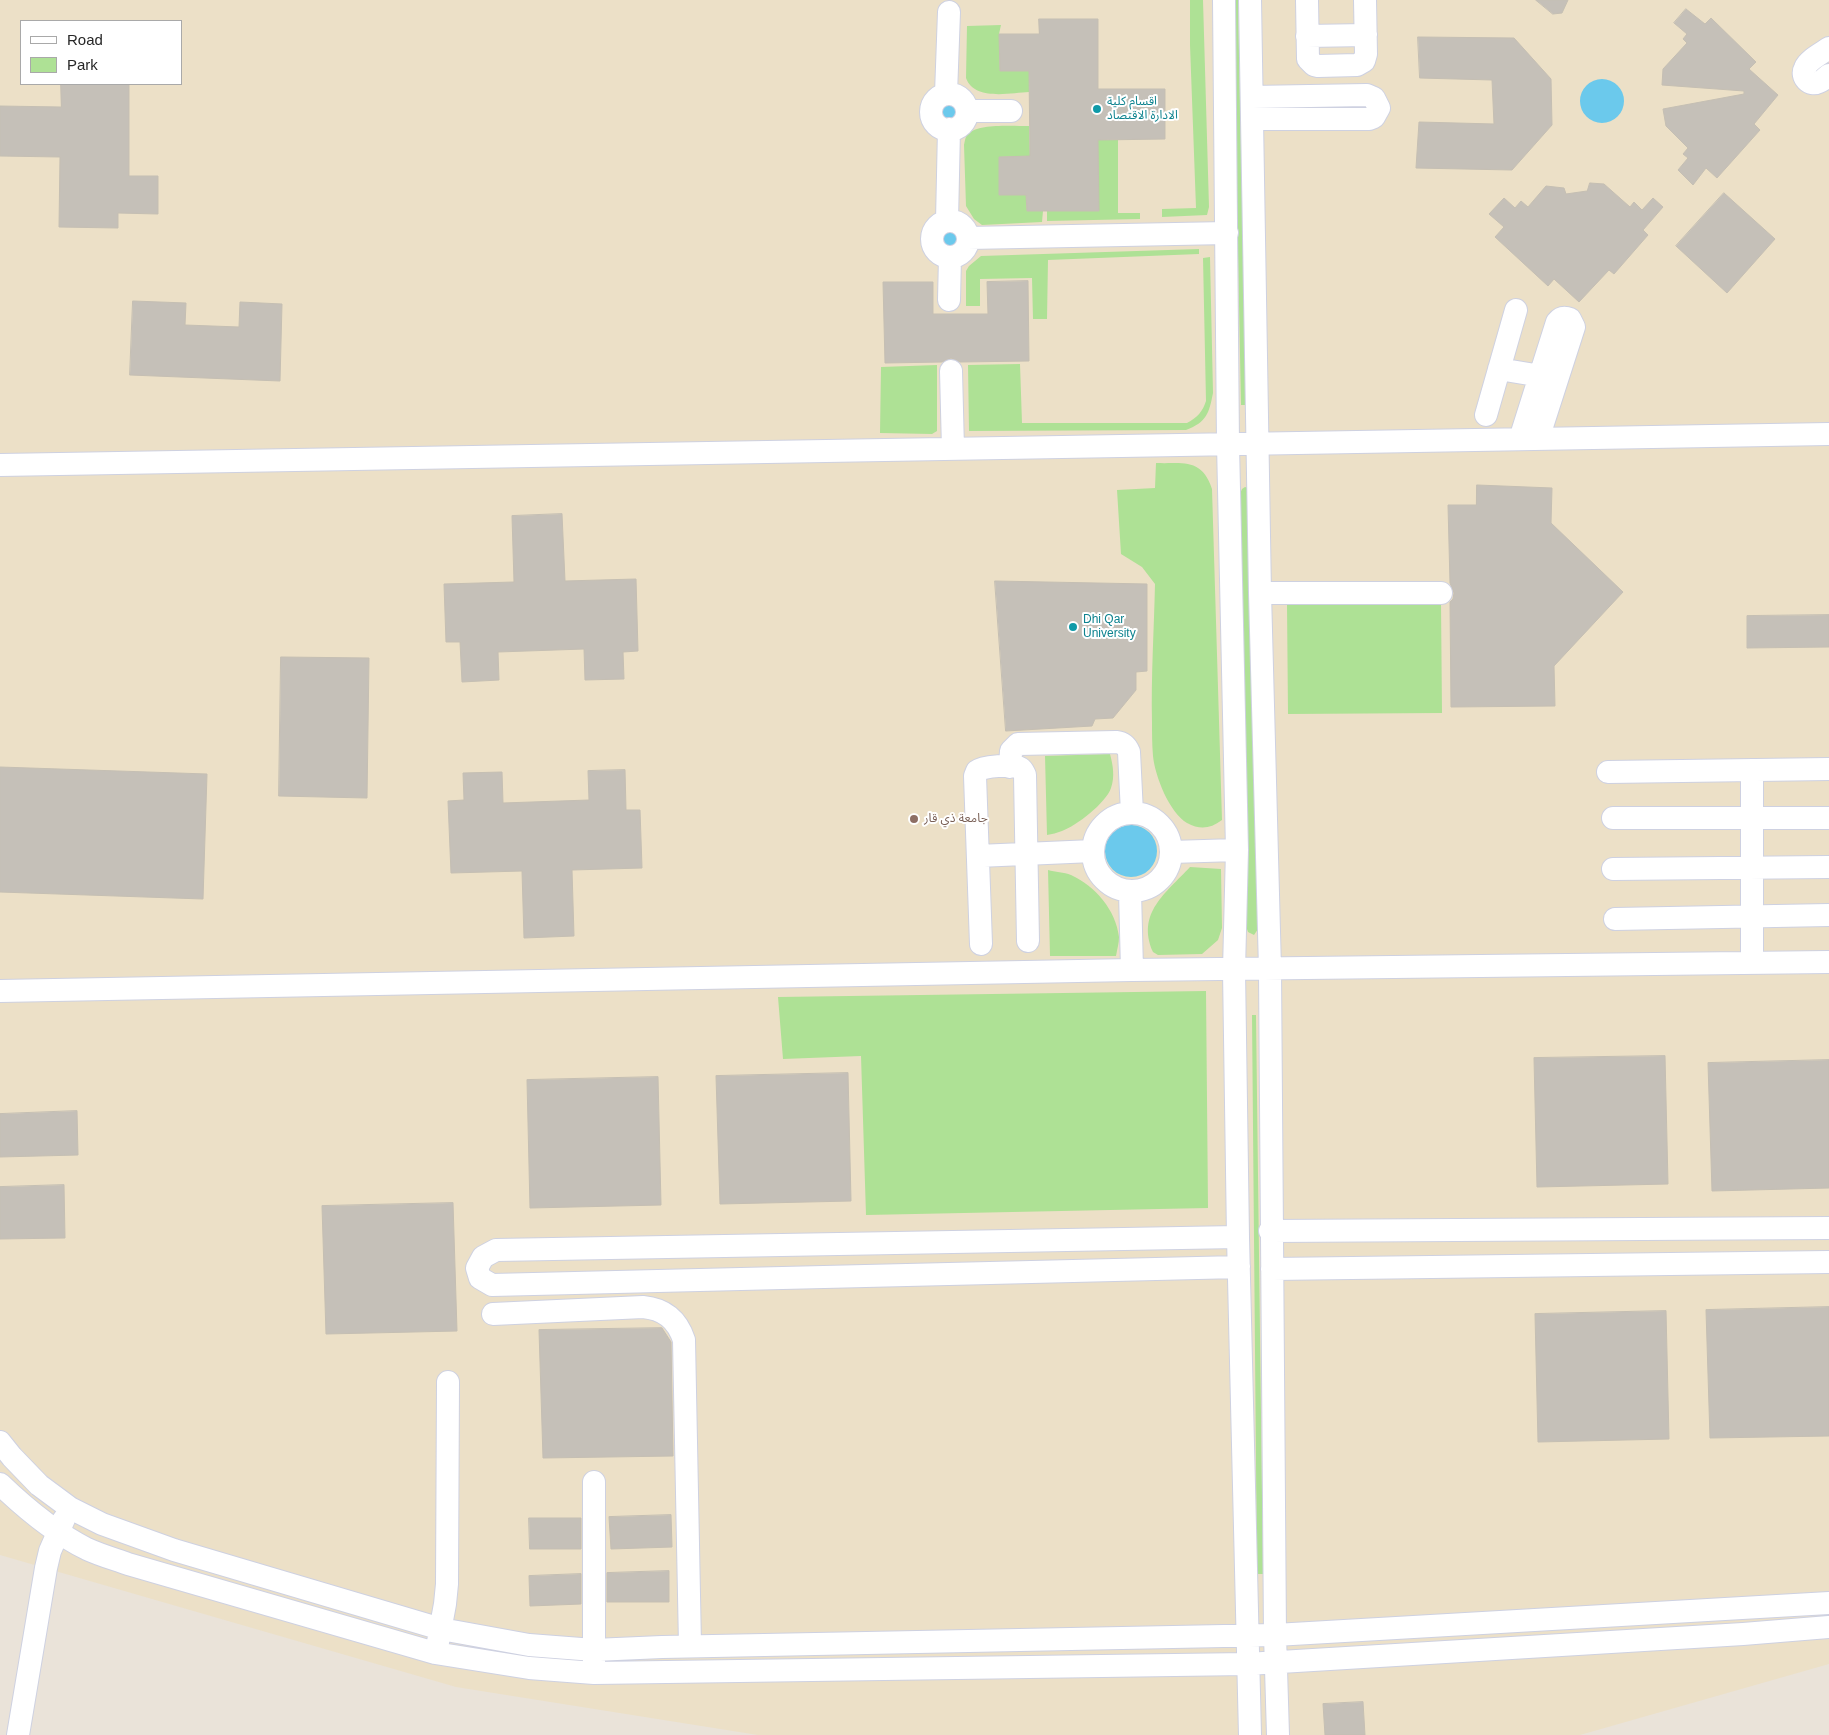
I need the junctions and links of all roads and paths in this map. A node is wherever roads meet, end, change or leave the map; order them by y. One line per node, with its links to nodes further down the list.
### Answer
1 (1224, 0): 19 (street)
2 (1250, 0): 13 (street)
3 (1307, 0): 7 (street)
4 (1365, 0): 6 (street)
5 (949, 12): 11 (street)
6 (1366, 35): 7 (street); 9 (street)
7 (1307, 36): 9 (street)
8 (1829, 48): 10 (street)
9 (1320, 66): 12 (street)
10 (1829, 75)
11 (946, 94): 14 (street); 17 (street)
12 (1321, 96): 13 (street); 16 (street)
13 (1252, 97): 16 (street)
14 (967, 111): 15 (street); 17 (street)
15 (1010, 111)
16 (1252, 119): 31 (street)
17 (949, 130): 18 (street)
18 (947, 221): 20 (street); 21 (street)
19 (1227, 233): 20 (street); 30 (street)
20 (968, 238): 21 (street)
21 (950, 257): 22 (street)
22 (949, 300)
23 (1516, 310): 24 (street)
24 (1500, 369): 26 (street); 27 (street)
25 (951, 370): 32 (street)
26 (1540, 376): 29 (street); 29 (street)
27 (1486, 415)
28 (1829, 434): 29 (street)
29 (1529, 439): 31 (street)
30 (1228, 444): 31 (street); 32 (street); 44 (street)
31 (1257, 444): 34 (street)
32 (953, 449): 33 (street)
33 (0, 465)
34 (1260, 593): 35 (street); 60 (street)
35 (1441, 594)
36 (1010, 767): 40 (street); 47 (street); 48 (street)
37 (1829, 769): 38 (street)
38 (1752, 770): 39 (street); 42 (street)
39 (1608, 772)
40 (1132, 813): 45 (street); 46 (street)
41 (1613, 818): 42 (street)
42 (1752, 818): 43 (street); 50 (street)
43 (1829, 818)
44 (1237, 850): 46 (street); 62 (street)
45 (1093, 851): 47 (street); 52 (street)
46 (1171, 852): 52 (street)
47 (1026, 854): 48 (street); 56 (street)
48 (978, 856): 57 (street)
49 (1829, 867): 50 (street)
50 (1752, 868): 51 (street); 54 (street)
51 (1614, 869)
52 (1130, 891): 61 (street)
53 (1829, 915): 54 (street)
54 (1752, 916): 55 (street); 59 (street)
55 (1614, 919)
56 (1028, 941)
57 (981, 944)
58 (1829, 962): 59 (street)
59 (1752, 963): 60 (street)
60 (1270, 969): 62 (street); 67 (street)
61 (1132, 970): 62 (street); 63 (street)
62 (1234, 970): 68 (street)
63 (0, 991)
64 (1768, 1228): 65 (street); 66 (street); 73 (street)
65 (1829, 1228)
66 (1600, 1229): 67 (street); 74 (street)
67 (1270, 1231): 76 (street)
68 (1238, 1237): 69 (street); 75 (street)
69 (925, 1242): 70 (street); 77 (street)
70 (763, 1245): 71 (street); 78 (street)
71 (588, 1248): 79 (street); 79 (street)
72 (1829, 1262): 73 (street)
73 (1768, 1263): 74 (street)
74 (1600, 1265): 76 (street)
75 (1238, 1267): 77 (street); 91 (street)
76 (1272, 1269): 90 (street)
77 (929, 1274): 78 (street)
78 (766, 1278): 79 (street)
79 (586, 1283)
80 (494, 1314): 92 (street)
81 (448, 1382): 89 (street)
82 (0, 1442): 85 (street)
83 (594, 1482): 93 (street)
84 (0, 1484): 86 (street)
85 (70, 1508): 86 (street); 89 (street)
86 (58, 1532): 94 (street); 98 (street)
87 (1829, 1603): 90 (street)
88 (1829, 1627): 95 (street)
89 (441, 1629): 93 (street); 94 (street)
90 (1275, 1634): 91 (street); 95 (street)
91 (1247, 1635): 92 (street); 96 (street)
92 (690, 1646): 93 (street)
93 (594, 1650): 97 (street)
94 (435, 1653): 97 (street)
95 (1276, 1663): 96 (street); 100 (street)
96 (1247, 1664): 97 (street); 99 (street)
97 (594, 1673)
98 (18, 1735)
99 (1250, 1735)
100 (1278, 1735)

